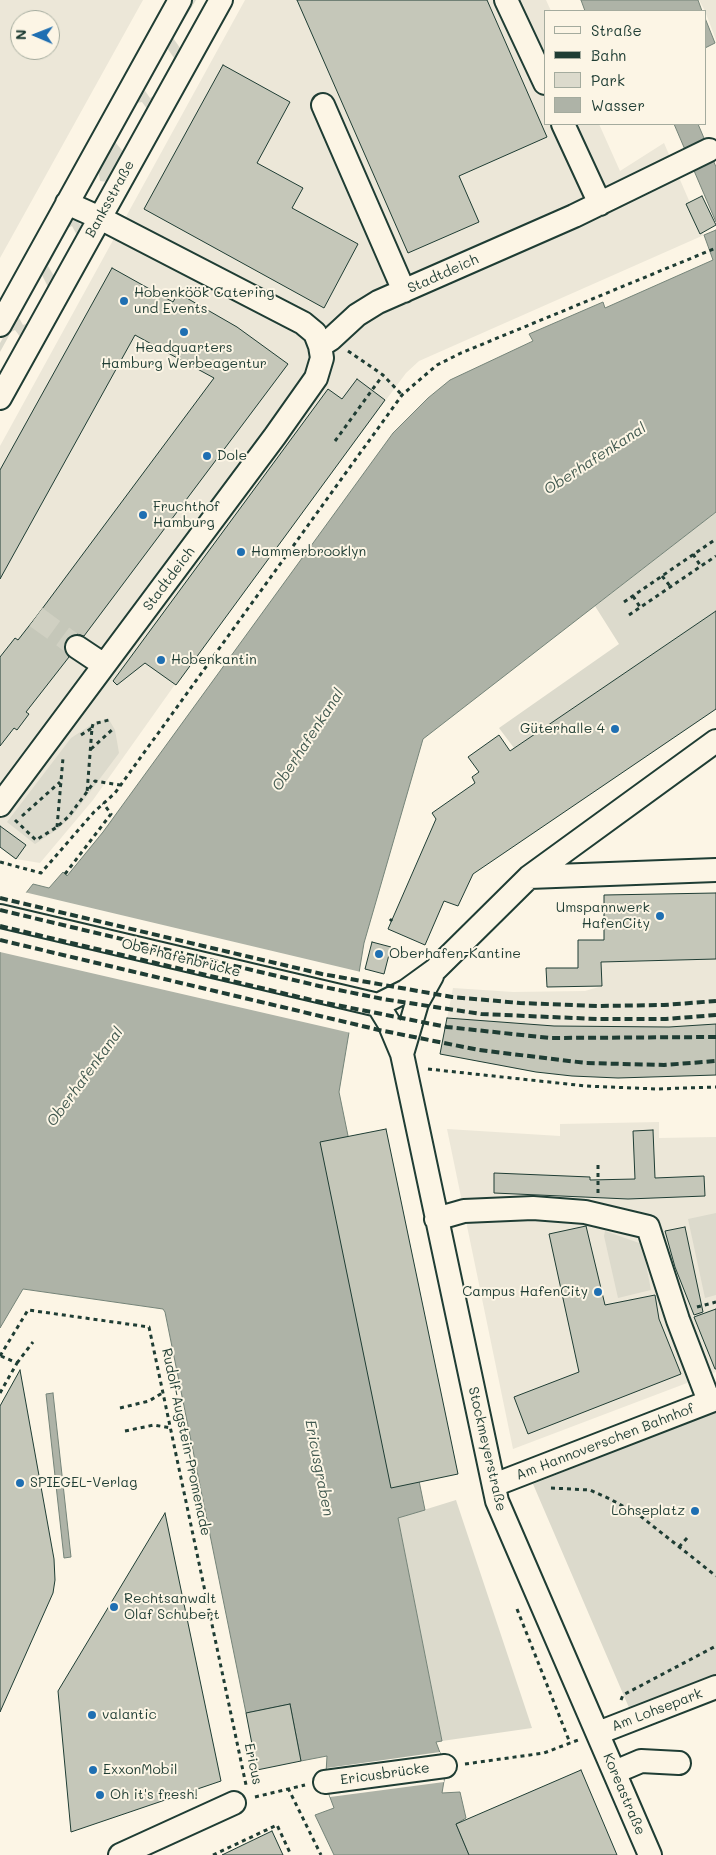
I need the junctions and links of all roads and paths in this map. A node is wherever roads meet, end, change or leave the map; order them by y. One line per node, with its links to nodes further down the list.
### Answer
1 (180, 0): 8 (street)
2 (221, 0): 10 (street, Banksstraße)
3 (506, 0): 4 (street)
4 (544, 81)
5 (323, 105): 12 (street)
6 (563, 125): 9 (street)
7 (709, 150): 9 (street, Stadtdeich)
8 (67, 203): 10 (street); 13 (street)
9 (600, 204): 12 (street, Stadtdeich)
10 (100, 218): 14 (street); 17 (street, Banksstraße)
11 (716, 248): 16 (path)
12 (404, 291): 14 (street, Stadtdeich)
13 (0, 325)
14 (326, 342): 15 (path); 30 (street, Stadtdeich)
15 (383, 375): 16 (path); 18 (path)
16 (402, 395): 39 (path)
17 (0, 398)
18 (334, 441)
19 (716, 539): 20 (path)
20 (693, 554): 22 (path); 23 (path)
21 (716, 556): 22 (path)
22 (700, 566): 24 (path)
23 (662, 576): 24 (path); 25 (path)
24 (670, 586): 27 (path)
25 (633, 596): 26 (path); 27 (path)
26 (624, 602)
27 (640, 607): 28 (path)
28 (629, 615)
29 (77, 647): 30 (street)
30 (104, 665): 42 (street, Stadtdeich)
31 (109, 720): 32 (path)
32 (92, 728): 34 (path); 36 (path)
33 (114, 728): 36 (path)
34 (74, 739)
35 (716, 741): 48 (street)
36 (90, 750): 40 (path)
37 (64, 756): 38 (path)
38 (60, 782): 43 (path); 44 (path)
39 (120, 785): 40 (path); 41 (path)
40 (87, 793): 44 (path)
41 (103, 803): 45 (path); 47 (path)
42 (6, 811): 43 (path)
43 (16, 821): 44 (path)
44 (57, 828)
45 (0, 862)
46 (716, 870): 48 (street)
47 (65, 874)
48 (529, 877): 50 (street)
49 (3, 917): 51 (street, Oberhafenbrücke)
50 (435, 970): 51 (street); 52 (street, Stockmeyerstraße)
51 (378, 1005): 52 (street, Stockmeyerstraße)
52 (403, 1060): 53 (path); 56 (street, Stockmeyerstraße)
53 (716, 1087)
54 (598, 1164): 55 (path)
55 (597, 1215): 56 (street); 62 (street)
56 (436, 1219): 66 (street, Stockmeyerstraße)
57 (33, 1342): 59 (path)
58 (0, 1356): 59 (path, Rudolf-Augstein-Promenade); 61 (path, Rudolf-Augstein-Promenade)
59 (17, 1363): 60 (path)
60 (0, 1392)
61 (164, 1392): 63 (path); 64 (path, Rudolf-Augstein-Promenade)
62 (713, 1400): 66 (street, Am Hannoverschen Bahnhof)
63 (120, 1408)
64 (171, 1428): 65 (path); 76 (path, Rudolf-Augstein-Promenade)
65 (124, 1431)
66 (494, 1485): 75 (street, Stockmeyerstraße)
67 (544, 1489): 69 (path)
68 (688, 1537): 69 (path)
69 (679, 1547): 70 (path)
70 (716, 1576)
71 (514, 1600): 77 (path)
72 (716, 1646): 74 (path)
73 (716, 1687): 75 (street, Am Lohsepark)
74 (619, 1702)
75 (598, 1733): 77 (path); 80 (street, Koreastraße)
76 (236, 1735): 83 (path, Ericus)
77 (570, 1744): 79 (path)
78 (679, 1763): 80 (street)
79 (445, 1766): 81 (street, Ericusbrücke)
80 (616, 1772): 88 (street, Koreastraße)
81 (325, 1782): 82 (path)
82 (288, 1788): 83 (path); 87 (path)
83 (243, 1797): 84 (street)
84 (120, 1855)
85 (213, 1855): 86 (path)
86 (291, 1855)
87 (321, 1855)
88 (650, 1855)

